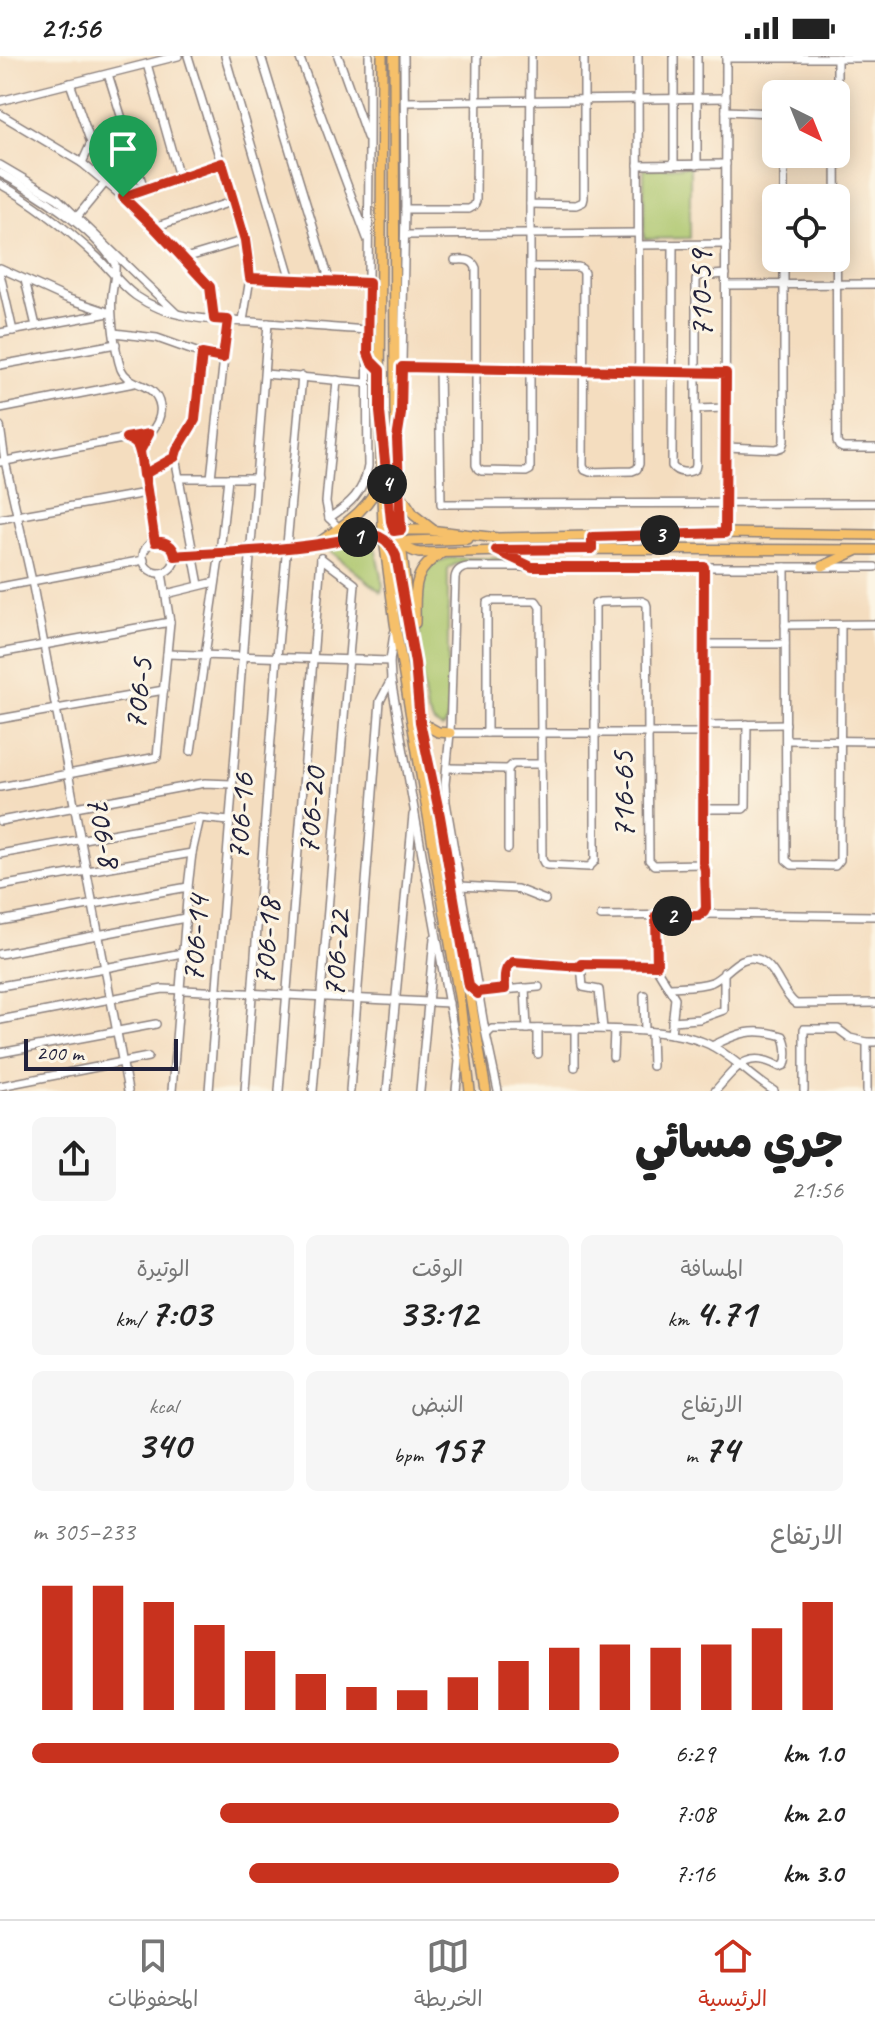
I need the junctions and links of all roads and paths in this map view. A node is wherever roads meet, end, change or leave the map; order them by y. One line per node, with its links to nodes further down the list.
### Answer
1 (178, 56): 21 (street)
2 (188, 56): 39 (street)
3 (225, 56): 75 (street)
4 (261, 56): 76 (street)
5 (299, 56): 62 (street)
6 (338, 56): 37 (street)
7 (369, 56): 37 (street)
8 (382, 56): 102 (main road)
9 (394, 56): 120 (main road)
10 (404, 56): 33 (street)
11 (477, 56): 32 (street)
12 (531, 56): 30 (street)
13 (584, 56): 28 (street)
14 (638, 56): 29 (street)
15 (674, 56): 25 (street)
16 (697, 56): 26 (street)
17 (726, 57): 18 (street); 27 (street, 710-59)
18 (810, 57): 19 (street)
19 (837, 58): 20 (street); 23 (street)
20 (875, 58)
21 (147, 64): 22 (street); 47 (street)
22 (108, 74): 24 (street); 50 (street)
23 (837, 80)
24 (70, 83): 31 (street); 38 (street)
25 (674, 98): 26 (street); 29 (street); 43 (street)
26 (697, 98): 27 (street); 44 (street)
27 (726, 98): 34 (street, 710-59)
28 (584, 99): 29 (street); 30 (street); 53 (street)
29 (638, 99): 42 (street)
30 (531, 100): 32 (street); 53 (street)
31 (0, 101)
32 (476, 101): 33 (street); 54 (street)
33 (405, 102): 54 (street)
34 (726, 111): 35 (street); 40 (street, 710-59)
35 (762, 112)
36 (0, 114): 38 (street)
37 (369, 142): 62 (street)
38 (82, 163): 48 (street)
39 (222, 163): 47 (street); 52 (street)
40 (726, 164): 44 (street); 63 (street, 710-59)
41 (0, 165): 55 (street)
42 (638, 165): 43 (street); 58 (street)
43 (674, 165): 44 (street)
44 (697, 165)
45 (837, 168): 79 (street)
46 (0, 173): 55 (street)
47 (179, 177): 50 (street)
48 (105, 183): 51 (street); 56 (street)
49 (0, 184): 72 (street)
50 (144, 189): 51 (street)
51 (123, 197): 57 (street)
52 (234, 201): 57 (street); 61 (street)
53 (530, 204): 59 (street)
54 (405, 209): 60 (street)
55 (65, 210): 56 (street); 72 (street)
56 (77, 217): 83 (street)
57 (154, 227): 66 (street)
58 (638, 233): 59 (street); 64 (street)
59 (530, 234): 60 (street); 68 (street)
60 (405, 235): 98 (street)
61 (245, 240): 66 (street); 73 (street)
62 (369, 243): 77 (street)
63 (726, 244): 65 (street); 71 (street, 710-59)
64 (638, 245): 65 (street); 104 (street)
65 (673, 245): 105 (street)
66 (182, 259): 84 (street)
67 (455, 260): 100 (street)
68 (530, 267): 101 (street); 103 (street)
69 (0, 271): 74 (street); 90 (street)
70 (784, 272): 78 (street)
71 (726, 274): 81 (street, 710-59); 106 (street)
72 (115, 276): 82 (street); 83 (street)
73 (250, 278): 75 (street); 86 (street)
74 (25, 280): 82 (street); 88 (street)
75 (291, 280): 76 (street)
76 (330, 282): 77 (street)
77 (369, 283): 89 (street)
78 (784, 284): 79 (street); 81 (street); 121 (street)
79 (837, 284): 80 (street); 122 (street)
80 (875, 284)
81 (726, 285): 107 (street, 710-59)
82 (111, 313): 88 (street); 92 (street)
83 (178, 314): 84 (street)
84 (214, 319): 85 (street)
85 (228, 320): 86 (street); 96 (street)
86 (243, 321): 87 (street)
87 (268, 323): 89 (street); 108 (street, 706-14)
88 (36, 326): 90 (street)
89 (369, 330): 94 (street)
90 (13, 331): 91 (street)
91 (0, 333)
92 (114, 333): 93 (street); 95 (street)
93 (116, 344): 97 (street); 111 (street)
94 (368, 353): 102 (main road); 112 (street)
95 (202, 354): 96 (street); 124 (street)
96 (223, 358): 129 (street)
97 (0, 365)
98 (402, 367): 99 (street); 120 (street)
99 (439, 367): 100 (street); 135 (street)
100 (475, 368): 101 (street); 101 (street)
101 (529, 369): 103 (street)
102 (380, 370): 116 (main road)
103 (584, 370): 104 (street); 104 (street)
104 (639, 371): 105 (street)
105 (672, 372): 106 (street); 115 (street)
106 (696, 372): 107 (street); 115 (street)
107 (726, 373): 113 (street, 710-59)
108 (265, 374): 109 (street); 131 (street, 706-14)
109 (302, 376): 110 (street); 151 (street, 706-16)
110 (337, 380): 112 (street); 137 (street)
111 (136, 382): 114 (street); 118 (street)
112 (367, 383): 137 (street)
113 (726, 408): 115 (street); 121 (street, 710-59)
114 (0, 409)
115 (696, 409)
116 (380, 412): 126 (main road); 140 (main road)
117 (0, 426): 125 (street, 706-8)
118 (149, 434): 119 (street); 123 (street)
119 (126, 438): 123 (street); 125 (street)
120 (397, 439): 133 (main road)
121 (726, 447): 135 (street, 710-59)
122 (875, 448)
123 (140, 451): 127 (street)
124 (175, 457): 127 (street); 128 (street)
125 (3, 461): 136 (street, 706-8)
126 (381, 473): 139 (main road); 143 (main road)
127 (143, 475): 132 (street)
128 (178, 478): 129 (street); 159 (street)
129 (211, 478): 130 (street)
130 (228, 478): 131 (street); 157 (street)
131 (257, 478): 156 (street, 706-14)
132 (146, 493): 136 (street); 148 (street)
133 (400, 493): 140 (main road); 141 (main road)
134 (875, 503): 135 (street)
135 (726, 504): 142 (street, 710-59)
136 (18, 515): 138 (street); 170 (street, 706-8)
137 (329, 518): 139 (street)
138 (0, 519)
139 (339, 528): 149 (main road)
140 (398, 530): 141 (main road); 143 (main road); 150 (main road)
141 (435, 530): 147 (main road)
142 (725, 533): 144 (main road); 146 (main road)
143 (383, 535): 145 (main road); 150 (main road); 168 (main road)
144 (875, 535)
145 (363, 536): 149 (street)
146 (592, 537): 147 (main road); 152 (main road)
147 (498, 538): 150 (main road)
148 (155, 542): 160 (street); 162 (street)
149 (317, 544): 151 (street)
150 (397, 546): 158 (main road); 168 (main road); 191 (main road)
151 (287, 547): 156 (street); 187 (street, 706-16)
152 (592, 549): 153 (main road); 154 (main road)
153 (496, 550): 158 (main road); 164 (main road)
154 (859, 550): 155 (main road); 163 (main road)
155 (875, 550)
156 (251, 551): 157 (street); 186 (street, 706-14)
157 (220, 552): 159 (street); 171 (street)
158 (445, 552): 191 (main road)
159 (193, 555): 160 (street); 172 (street)
160 (175, 556): 169 (street)
161 (321, 558): 188 (street, 706-18); 189 (street, 706-20)
162 (144, 560): 169 (street); 170 (street)
163 (823, 566): 166 (street); 167 (street)
164 (532, 567): 165 (street); 201 (street)
165 (704, 567): 166 (street); 180 (street)
166 (785, 567): 178 (street)
167 (875, 567)
168 (387, 569): 176 (main road)
169 (162, 573): 174 (street, 706-5)
170 (32, 581): 173 (street); 182 (street, 706-8)
171 (215, 582): 172 (street); 185 (street)
172 (199, 585): 174 (street)
173 (0, 587)
174 (166, 594): 175 (street, 706-5)
175 (170, 622): 182 (street); 184 (street, 706-5)
176 (395, 623): 190 (street); 279 (main road)
177 (875, 624): 179 (street)
178 (785, 625): 179 (street); 181 (street)
179 (841, 625): 207 (street)
180 (704, 644): 181 (street); 199 (street)
181 (785, 644): 198 (street)
182 (44, 645): 183 (street); 194 (street, 706-8)
183 (0, 653)
184 (167, 654): 185 (street); 193 (street, 706-5)
185 (205, 655): 186 (street); 210 (street)
186 (242, 656): 187 (street); 215 (street, 706-14)
187 (277, 657): 188 (street); 256 (street, 706-16)
188 (314, 658): 189 (street); 258 (street, 706-18)
189 (348, 659): 190 (street); 260 (street, 706-20)
190 (390, 661): 192 (street)
191 (415, 663): 196 (main road)
192 (391, 680): 217 (street); 262 (street, 706-22)
193 (164, 690): 194 (street); 214 (street, 706-5)
194 (56, 709): 195 (street); 214 (street, 706-8)
195 (0, 719)
196 (420, 722): 200 (main road); 209 (main road)
197 (747, 724): 198 (street); 199 (street); 219 (street)
198 (786, 724): 206 (street)
199 (704, 729): 205 (street); 219 (street)
200 (438, 732): 201 (main road); 209 (main road)
201 (450, 733): 202 (street); 212 (street)
202 (487, 733): 203 (street); 203 (street)
203 (543, 733): 204 (street); 211 (street)
204 (595, 733): 205 (street); 205 (street); 211 (street)
205 (648, 733): 227 (street, 716-65)
206 (786, 740): 207 (street); 207 (street)
207 (840, 740): 208 (street)
208 (875, 741)
209 (425, 746): 249 (main road)
210 (191, 751)
211 (542, 764): 213 (street)
212 (447, 768): 213 (street); 230 (street)
213 (508, 769): 224 (street)
214 (68, 774): 216 (street, 706-5); 218 (street, 706-8)
215 (232, 784): 218 (street); 222 (street, 706-14)
216 (0, 787)
217 (414, 805): 240 (street); 263 (street)
218 (75, 807): 221 (street); 223 (street, 706-8)
219 (704, 809): 227 (street)
220 (200, 818): 222 (street); 223 (street); 225 (street)
221 (0, 821)
222 (229, 821): 255 (street, 706-14)
223 (81, 840): 226 (street); 228 (street, 706-8)
224 (508, 849)
225 (192, 853): 228 (street); 231 (street)
226 (0, 854)
227 (703, 863): 234 (street)
228 (86, 870): 229 (street); 233 (street, 706-8)
229 (0, 886)
230 (460, 886): 232 (street); 257 (street)
231 (188, 887): 233 (street); 238 (street)
232 (545, 900)
233 (93, 904): 239 (street); 241 (street, 706-8)
234 (703, 914): 236 (street); 237 (street)
235 (601, 916): 236 (street)
236 (656, 916): 244 (street)
237 (875, 916)
238 (185, 918): 241 (street); 242 (street)
239 (0, 921)
240 (435, 928): 264 (street); 265 (street)
241 (99, 935): 243 (street); 246 (street, 706-8)
242 (182, 953): 246 (street); 254 (street)
243 (0, 954)
244 (657, 965): 245 (street); 251 (street)
245 (581, 967): 253 (street); 273 (street)
246 (105, 968): 248 (street); 261 (street, 706-8)
247 (724, 972): 251 (street); 266 (street); 268 (street)
248 (0, 986)
249 (469, 986): 257 (main road); 282 (main road)
250 (539, 987): 252 (street)
251 (668, 987): 268 (street)
252 (525, 988): 253 (street); 270 (street)
253 (505, 989): 257 (street)
254 (180, 990): 255 (street); 261 (street); 293 (street)
255 (217, 992): 256 (street); 294 (street, 706-14)
256 (252, 993): 258 (street); 295 (street, 706-16)
257 (478, 993): 277 (street)
258 (287, 995): 260 (street); 296 (street, 706-18)
259 (644, 995): 276 (street)
260 (322, 997): 262 (street); 297 (street, 706-20)
261 (111, 999): 267 (street); 275 (street, 706-8)
262 (358, 999): 263 (street); 298 (street, 706-22)
263 (394, 1000): 264 (street); 299 (street)
264 (427, 1002): 265 (street); 300 (street)
265 (449, 1003): 279 (street)
266 (875, 1003)
267 (0, 1020)
268 (672, 1021): 278 (street)
269 (156, 1024): 275 (street)
270 (527, 1029): 271 (street); 277 (street)
271 (538, 1029): 272 (street); 284 (street)
272 (575, 1029): 273 (street); 290 (street)
273 (603, 1029): 274 (street)
274 (614, 1030): 276 (street); 286 (street)
275 (117, 1031): 283 (street); 287 (street, 706-8)
276 (648, 1032): 278 (street); 289 (street)
277 (487, 1034): 282 (street); 304 (street)
278 (671, 1034): 281 (street)
279 (460, 1039): 301 (street); 302 (main road)
280 (871, 1042): 307 (street); 308 (street)
281 (712, 1046): 288 (street); 288 (street)
282 (479, 1050): 303 (main road)
283 (0, 1053)
284 (538, 1054)
285 (148, 1057): 287 (street)
286 (613, 1057)
287 (123, 1062): 291 (street); 292 (street, 706-8)
288 (739, 1064): 305 (street); 306 (street)
289 (652, 1066)
290 (575, 1067)
291 (0, 1086)
292 (128, 1091)
293 (172, 1091)
294 (209, 1091)
295 (245, 1091)
296 (279, 1091)
297 (313, 1091)
298 (350, 1091)
299 (387, 1091)
300 (420, 1091)
301 (456, 1091)
302 (470, 1091)
303 (486, 1091)
304 (498, 1091)
305 (715, 1091)
306 (774, 1091)
307 (804, 1091)
308 (867, 1091)

